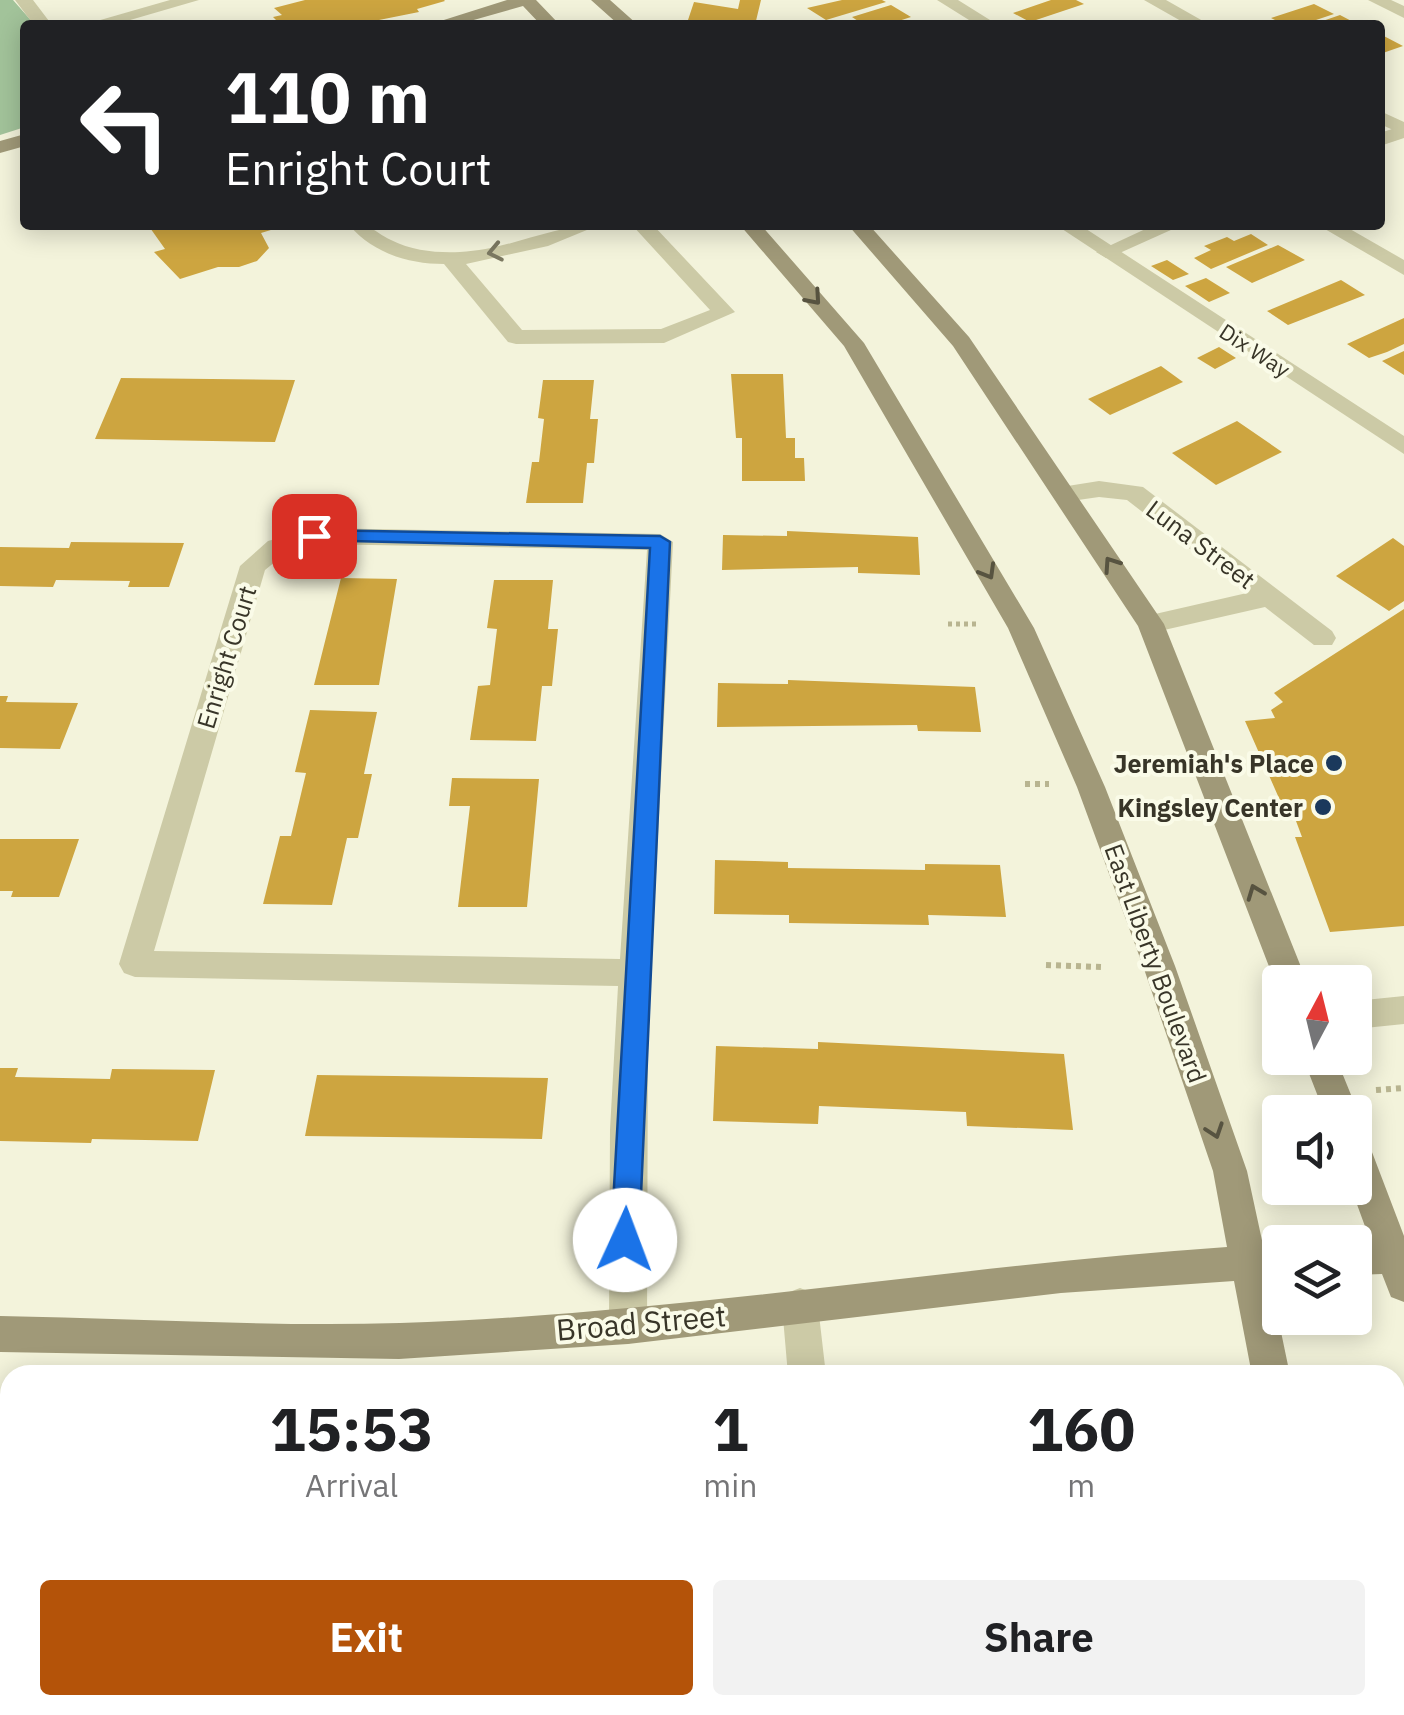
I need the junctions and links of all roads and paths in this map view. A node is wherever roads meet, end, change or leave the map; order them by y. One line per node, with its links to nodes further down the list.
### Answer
1 (24, 0): 9 (street)
2 (190, 0): 10 (street)
3 (526, 0): 11 (main road); 12 (main road)
4 (600, 0): 13 (main road)
5 (946, 0): 14 (street)
6 (1153, 0): 15 (street)
7 (1377, 0): 8 (street)
8 (1404, 13)
9 (39, 20)
10 (112, 20)
11 (455, 20)
12 (546, 20)
13 (623, 20)
14 (980, 20)
15 (1191, 20)
16 (365, 230): 25 (street)
17 (572, 230): 25 (street, one-way to 25)
18 (647, 230): 25 (street)
19 (754, 230): 45 (main road, East Liberty Boulevard, one-way to 45)
20 (862, 230): 28 (main road)
21 (1073, 230): 24 (street, Dix Way)
22 (1160, 230): 24 (street)
23 (1336, 230): 26 (street)
24 (1106, 252): 27 (street, Dix Way)
25 (448, 257)
26 (1404, 270)
27 (1404, 448)
28 (1064, 494): 29 (street, Luna Street); 32 (main road, one-way to 28)
29 (1270, 597): 32 (street); 33 (street, Luna Street)
30 (948, 624): 31 (path)
31 (988, 624)
32 (1151, 624): 37 (main road, one-way to 32)
33 (1324, 638)
34 (1025, 784): 35 (path)
35 (1051, 784)
36 (1046, 965): 38 (path)
37 (1284, 965)
38 (1101, 967)
39 (636, 973): 39 (street, Enright Court); 50 (street, Enright Court)
40 (1404, 1010): 41 (street)
41 (1372, 1013)
42 (1404, 1088): 43 (path)
43 (1375, 1090)
44 (1372, 1193): 48 (main road)
45 (1262, 1256)
46 (1262, 1261): 49 (main road, Broad Street)
47 (1372, 1261): 48 (main road)
48 (1401, 1266)
49 (800, 1306): 50 (main road, Broad Street); 53 (street)
50 (628, 1326): 51 (main road, Broad Street)
51 (0, 1334)
52 (1269, 1335): 54 (main road, East Liberty Boulevard)
53 (806, 1365)
54 (1270, 1365)

